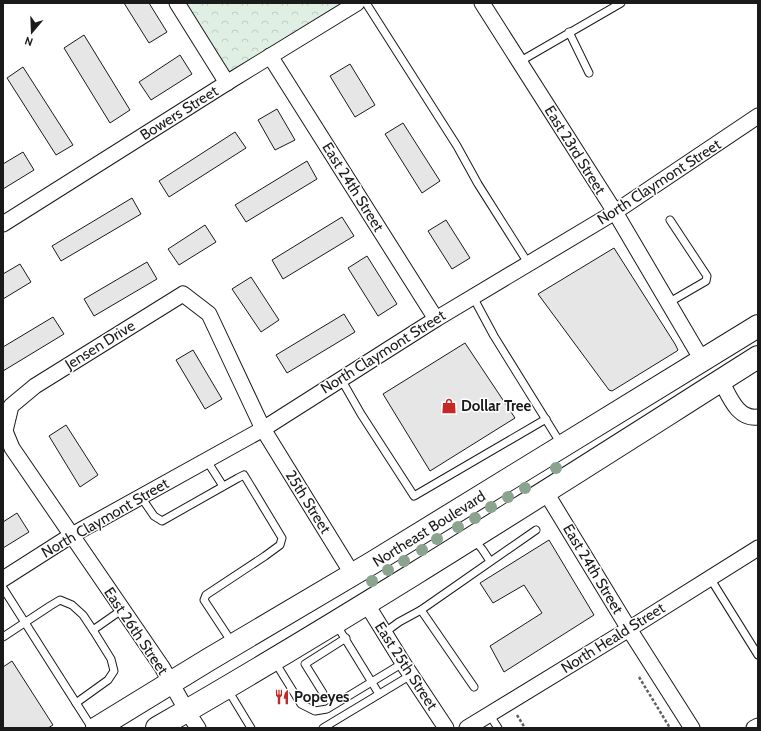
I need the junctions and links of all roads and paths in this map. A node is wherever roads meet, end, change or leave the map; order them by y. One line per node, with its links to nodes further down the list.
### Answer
1 (177, 3): 10 (street)
2 (357, 3): 7 (street, Bowers Street)
3 (366, 3): 15 (lane)
4 (482, 3): 8 (street, East 23rd Street)
5 (621, 3): 6 (lane)
6 (570, 32): 8 (lane); 9 (lane)
7 (270, 56): 10 (street, Bowers Street); 18 (street, East 24th Street)
8 (519, 62): 12 (street, East 23rd Street)
9 (590, 74)
10 (227, 83): 14 (street, Bowers Street)
11 (758, 116): 12 (street, North Claymont Street)
12 (615, 212): 15 (street, North Claymont Street); 17 (street, East 23rd Street)
13 (670, 220): 17 (lane)
14 (3, 224)
15 (528, 263): 16 (street, North Claymont Street)
16 (473, 296): 18 (street, North Claymont Street); 25 (lane)
17 (668, 303): 21 (street, East 23rd Street)
18 (436, 319): 22 (street, North Claymont Street)
19 (758, 326): 21 (main road, Northeast Boulevard)
20 (758, 357): 23 (main road, Northeast Boulevard)
21 (702, 360): 27 (main road, Northeast Boulevard); 29 (main road)
22 (341, 379): 25 (lane); 26 (street, North Claymont Street)
23 (721, 380): 24 (street); 29 (main road, Northeast Boulevard)
24 (758, 417)
25 (546, 419): 27 (lane)
26 (262, 429): 28 (street, North Claymont Street); 34 (street, Jensen Drive); 38 (street, 25th Street)
27 (563, 446): 38 (main road, Northeast Boulevard)
28 (206, 460): 30 (lane); 32 (street, North Claymont Street)
29 (578, 471): 31 (main road, Northeast Boulevard)
30 (223, 486): 32 (lane); 51 (lane)
31 (545, 491): 35 (main road, Northeast Boulevard); 46 (street, East 24th Street)
32 (141, 497): 34 (street, North Claymont Street)
33 (536, 530): 37 (lane)
34 (72, 535): 40 (street, North Claymont Street); 43 (street, East 26th Street)
35 (472, 537): 37 (lane); 42 (main road, Northeast Boulevard)
36 (758, 548): 39 (street, North Heald Street)
37 (490, 561): 44 (lane)
38 (353, 575): 51 (main road, Northeast Boulevard)
39 (710, 578): 46 (street, North Heald Street); 52 (lane)
40 (3, 579)
41 (3, 588): 45 (lane)
42 (366, 603): 48 (main road, Northeast Boulevard); 49 (street, East 25th Street)
43 (123, 609): 47 (lane); 57 (street, East 26th Street)
44 (421, 610): 49 (lane); 59 (lane)
45 (25, 623): 47 (lane); 50 (lane); 62 (lane)
46 (629, 629): 63 (street, North Heald Street); 76 (street, East 24th Street)
47 (92, 630): 62 (lane)
48 (340, 630): 53 (main road, Northeast Boulevard); 56 (lane); 60 (lane)
49 (384, 633): 54 (street, East 25th Street)
50 (3, 637)
51 (234, 645): 57 (main road, Northeast Boulevard)
52 (758, 655)
53 (273, 660): 56 (lane); 58 (main road, Northeast Boulevard)
54 (407, 669): 56 (lane); 61 (lane); 71 (street, East 25th Street)
55 (635, 670): 75 (path)
56 (372, 682): 61 (lane)
57 (171, 683): 64 (street, East 26th Street); 67 (main road, Northeast Boulevard)
58 (227, 688): 64 (main road, Northeast Boulevard); 69 (lane)
59 (474, 688)
60 (323, 693)
61 (379, 694): 70 (lane)
62 (76, 703): 66 (lane)
63 (489, 714): 72 (street, North Heald Street); 73 (lane)
64 (192, 720): 68 (main road, Northeast Boulevard)
65 (758, 726): 77 (street)
66 (92, 728)
67 (97, 728)
68 (157, 728)
69 (251, 728)
70 (323, 728)
71 (446, 728)
72 (467, 728)
73 (498, 728): 74 (path)
74 (525, 728)
75 (670, 728)
76 (692, 728)
77 (754, 728)

